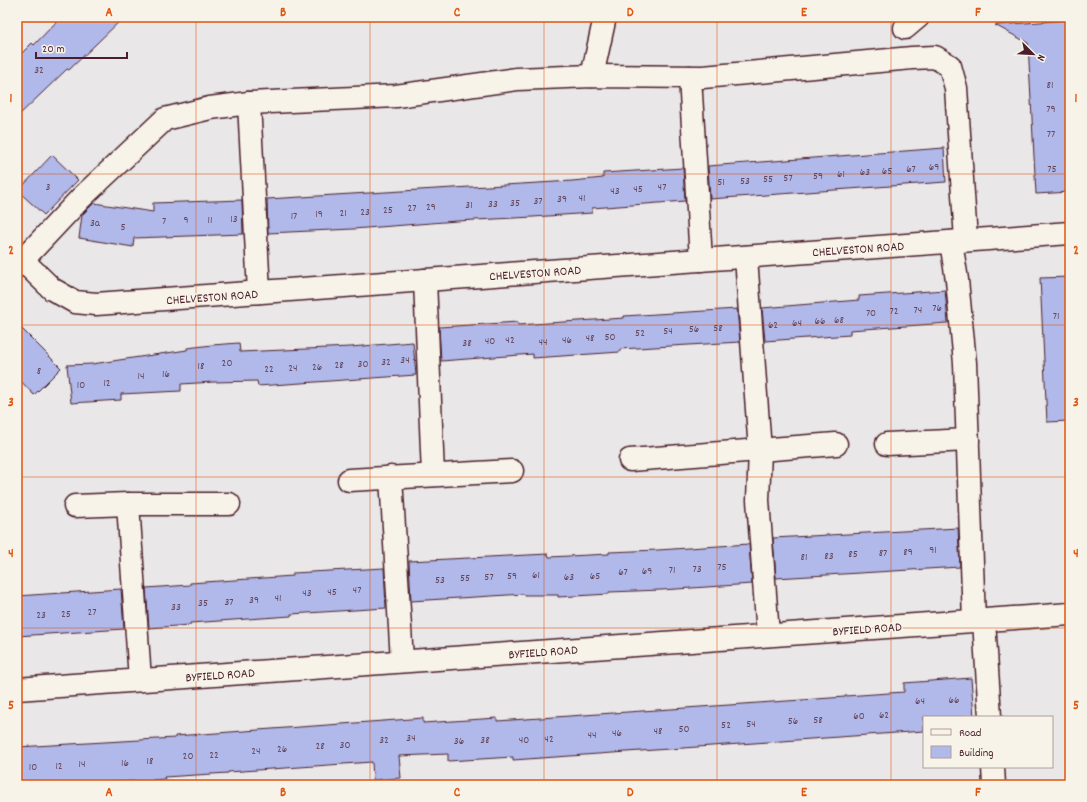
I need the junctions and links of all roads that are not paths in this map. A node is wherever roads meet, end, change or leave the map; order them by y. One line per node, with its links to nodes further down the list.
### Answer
1 (605, 17): 2 (street)
2 (592, 76): 3 (street); 4 (street)
3 (690, 77): 6 (street); 9 (street)
4 (249, 103): 8 (street); 11 (street)
5 (1070, 233): 6 (street, CHELVESTON ROAD)
6 (959, 241): 7 (street, CHELVESTON ROAD); 12 (street)
7 (746, 257): 9 (street, CHELVESTON ROAD); 15 (street)
8 (19, 260): 11 (street, CHELVESTON ROAD)
9 (701, 260): 10 (street, CHELVESTON ROAD)
10 (425, 280): 11 (street, CHELVESTON ROAD); 18 (street)
11 (259, 292)
12 (968, 440): 14 (street); 25 (street)
13 (836, 444): 15 (street)
14 (887, 444)
15 (760, 450): 16 (street); 26 (street)
16 (630, 460)
17 (512, 471): 18 (street)
18 (433, 475): 19 (street)
19 (391, 477): 20 (street); 27 (street)
20 (349, 480)
21 (128, 504): 22 (street); 23 (street); 28 (street)
22 (229, 504)
23 (75, 506)
24 (1070, 614): 25 (street, BYFIELD ROAD)
25 (979, 620): 26 (street, BYFIELD ROAD); 30 (street)
26 (768, 635): 27 (street, BYFIELD ROAD)
27 (402, 661): 28 (street, BYFIELD ROAD)
28 (140, 680): 29 (street, BYFIELD ROAD)
29 (17, 689)
30 (990, 716)
31 (993, 768): 32 (street)
32 (994, 785)

